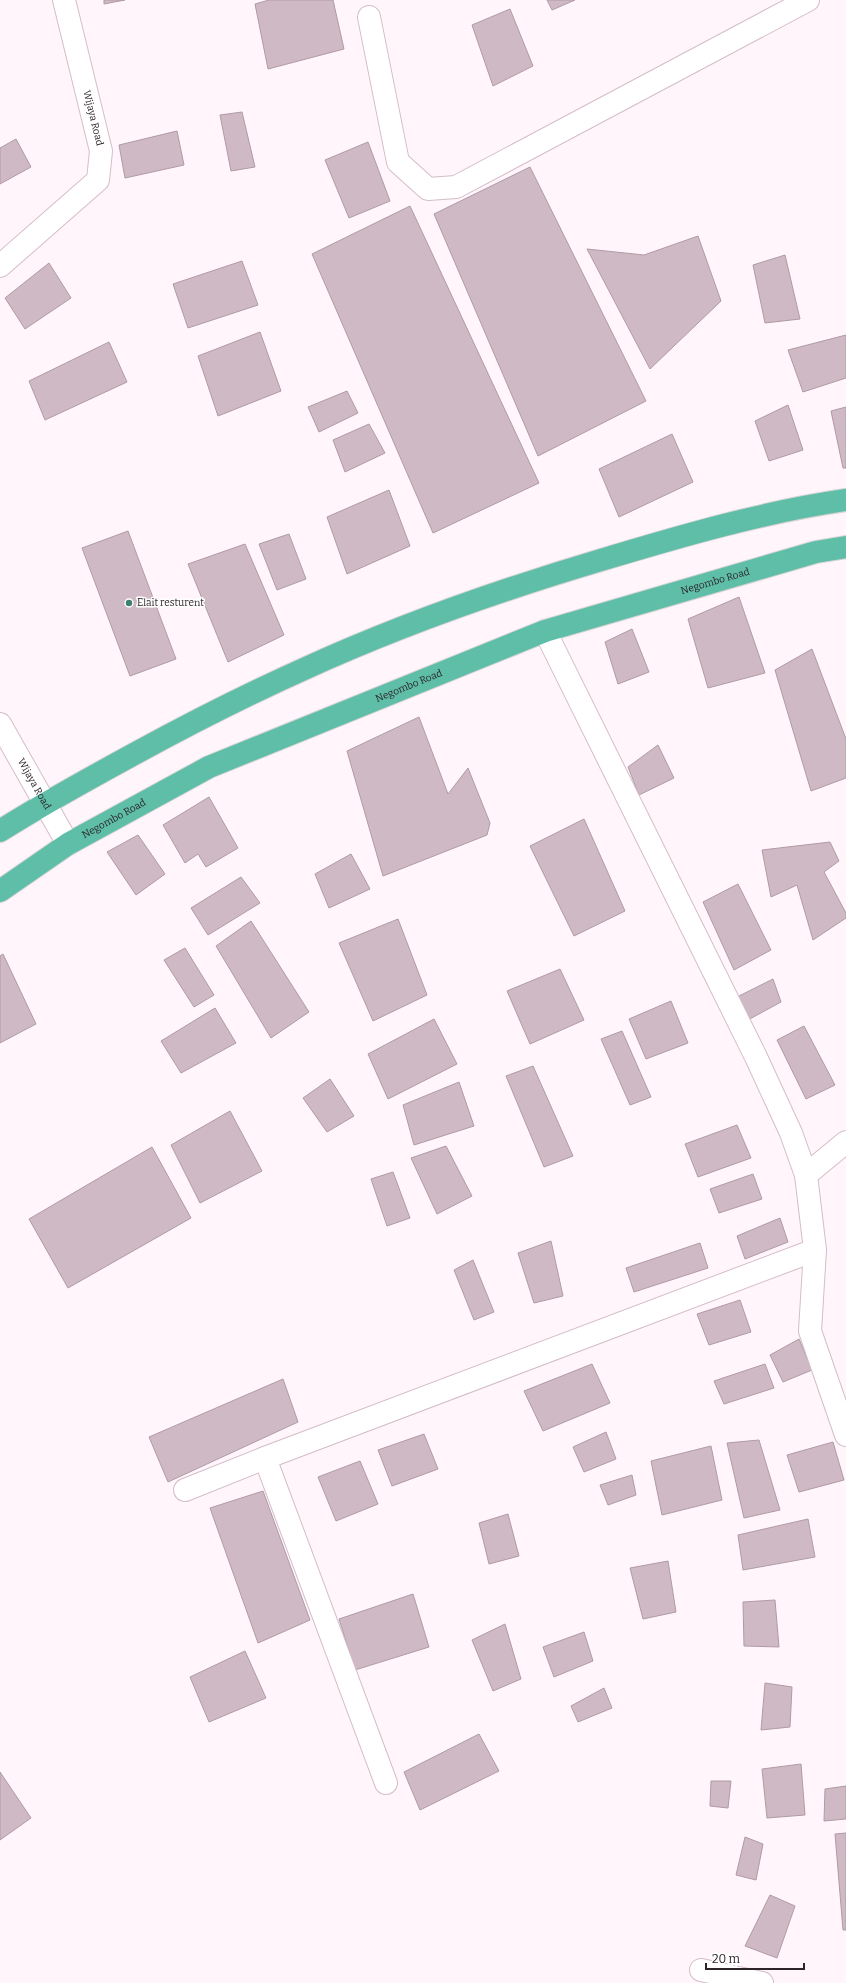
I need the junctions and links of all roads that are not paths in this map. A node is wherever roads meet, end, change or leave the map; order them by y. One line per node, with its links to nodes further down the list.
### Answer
1 (64, 0): 4 (street, Wijaya Road)
2 (808, 0): 3 (street)
3 (369, 17)
4 (0, 266)
5 (846, 500): 9 (highway)
6 (846, 547): 7 (highway, Negombo Road)
7 (545, 631): 11 (highway, Negombo Road); 14 (street)
8 (0, 724): 9 (street, Wijaya Road)
9 (44, 802): 10 (highway); 11 (street, Wijaya Road)
10 (0, 830)
11 (68, 844): 12 (highway, Negombo Road)
12 (0, 891)
13 (846, 1142): 14 (street)
14 (806, 1175): 15 (street)
15 (815, 1250): 16 (street); 17 (street)
16 (846, 1435)
17 (265, 1458): 18 (street); 19 (street)
18 (185, 1490)
19 (386, 1783)
20 (701, 1970): 21 (street)
21 (762, 1983)

